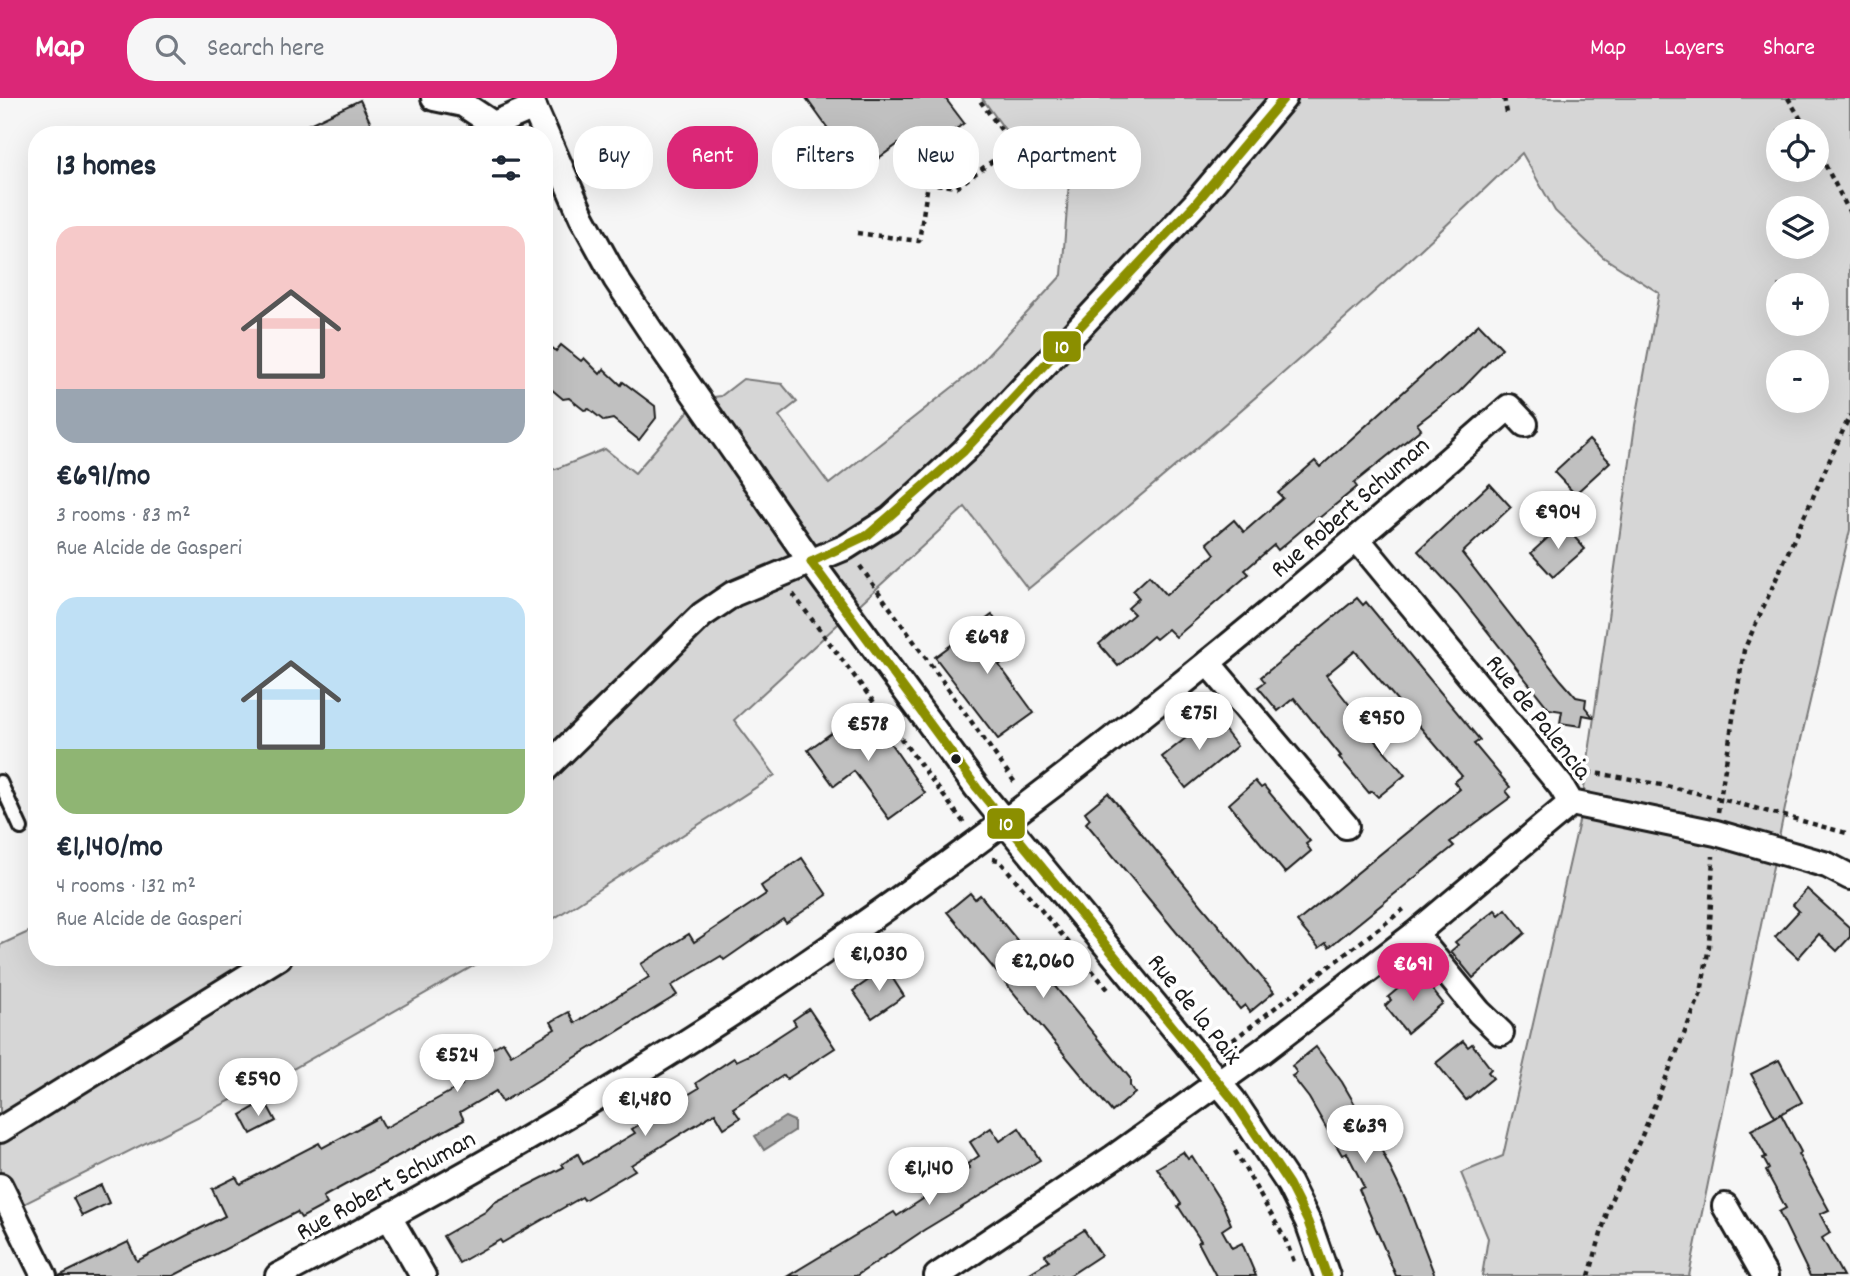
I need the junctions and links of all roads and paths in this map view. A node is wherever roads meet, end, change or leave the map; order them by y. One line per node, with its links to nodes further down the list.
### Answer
1 (434, 98): 9 (street)
2 (978, 98): 15 (path)
3 (1284, 98): 18 (street)
4 (1504, 98): 7 (path)
5 (1788, 98): 8 (path)
6 (532, 102): 10 (street); 11 (street, Rue de la Paix)
7 (1507, 113)
8 (1801, 119)
9 (488, 126)
10 (496, 126)
11 (542, 126)
12 (553, 150): 19 (street, Rue de la Paix)
13 (1829, 172): 14 (path)
14 (1850, 213)
15 (857, 233)
16 (1525, 424): 17 (street, Rue Robert Schuman)
17 (1358, 540): 21 (street, Rue Robert Schuman); 27 (street, Rue de Palencia)
18 (846, 547): 19 (street); 26 (path)
19 (811, 562): 20 (street); 28 (street, Rue de la Paix)
20 (778, 573): 22 (street); 31 (path)
21 (1208, 663): 26 (street, Rue Robert Schuman); 29 (street)
22 (553, 761)
23 (1570, 762): 24 (path)
24 (1578, 771)
25 (0, 782): 30 (lane)
26 (1028, 801): 28 (street, Rue Robert Schuman)
27 (1571, 803): 32 (street, Rue de Palencia); 33 (street)
28 (1004, 821): 31 (street, Rue Robert Schuman); 37 (street, Rue de la Paix)
29 (1346, 826)
30 (21, 828)
31 (978, 842): 35 (path); 42 (street, Rue Robert Schuman)
32 (1850, 877)
33 (1415, 934): 36 (street); 37 (street)
34 (264, 966): 38 (street)
35 (1113, 995)
36 (1501, 1034)
37 (1217, 1082): 46 (street); 48 (street, Rue de la Paix)
38 (0, 1130)
39 (1233, 1148): 47 (path)
40 (0, 1186): 43 (street)
41 (1725, 1206): 49 (street)
42 (389, 1217): 44 (street, Rue Robert Schuman); 45 (street)
43 (44, 1276)
44 (278, 1276)
45 (423, 1276)
46 (937, 1276)
47 (1300, 1276)
48 (1327, 1276)
49 (1765, 1276)

